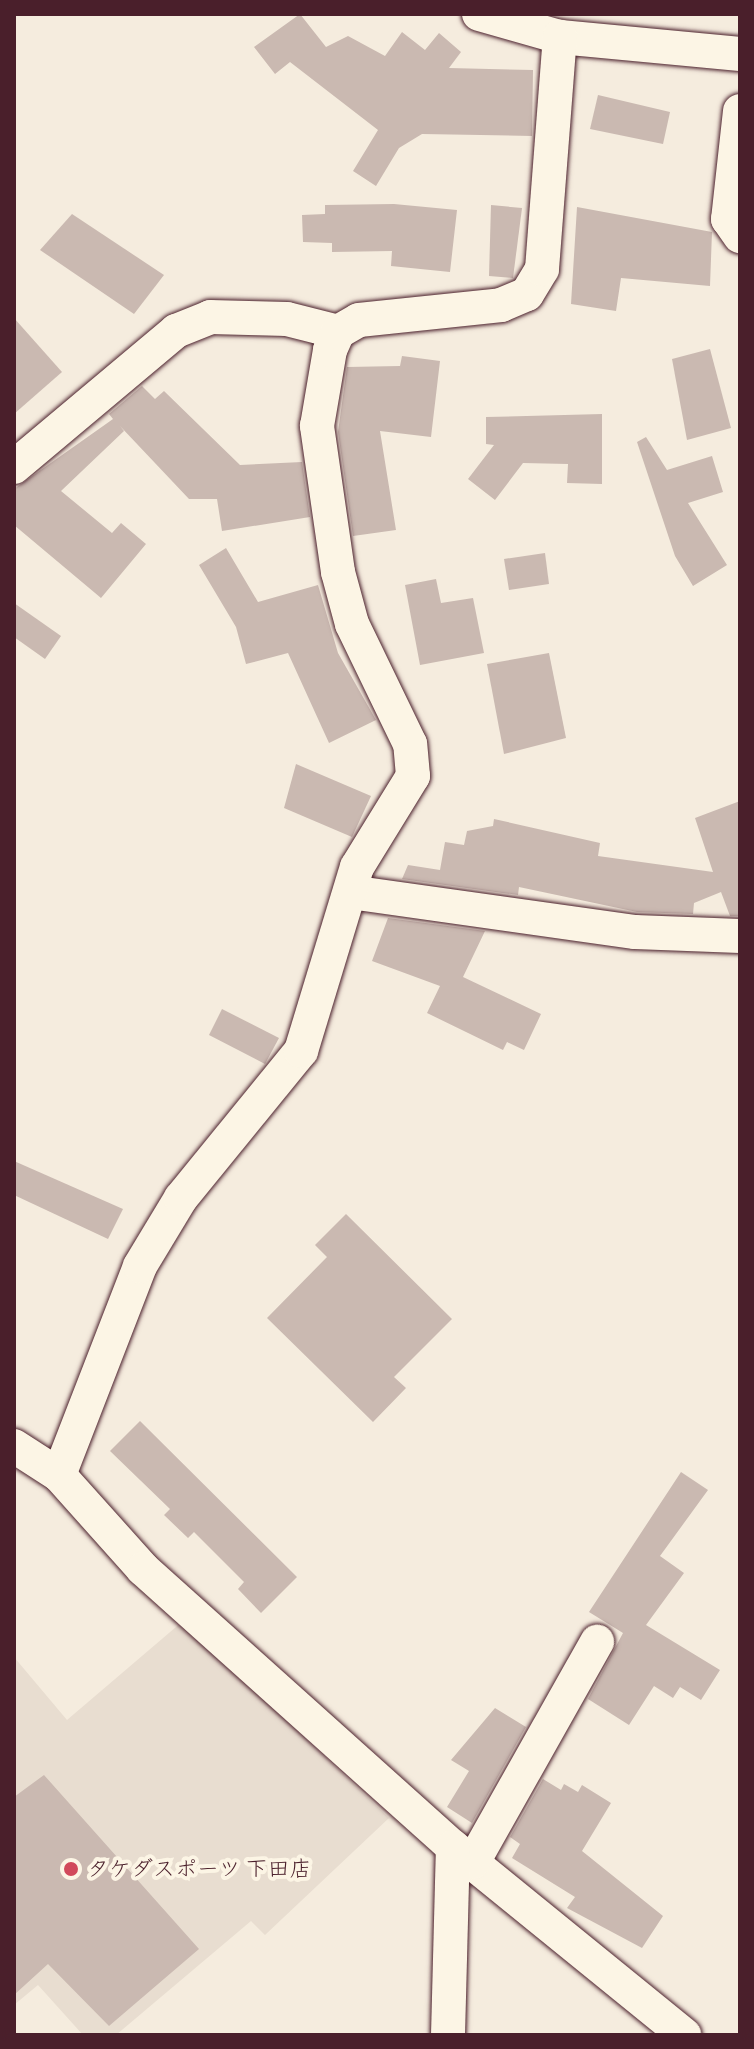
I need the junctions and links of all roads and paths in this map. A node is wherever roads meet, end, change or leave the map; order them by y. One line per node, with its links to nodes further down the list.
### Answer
1 (479, 14): 2 (street)
2 (560, 37): 3 (street); 6 (street)
3 (740, 54)
4 (740, 111): 5 (street)
5 (740, 236)
6 (338, 332): 7 (street); 8 (street)
7 (14, 467)
8 (350, 892): 9 (street); 11 (street)
9 (740, 936)
10 (14, 1446): 11 (street)
11 (59, 1475): 13 (street)
12 (597, 1642): 13 (street)
13 (463, 1854): 14 (street); 15 (street)
14 (448, 2035)
15 (684, 2035)

